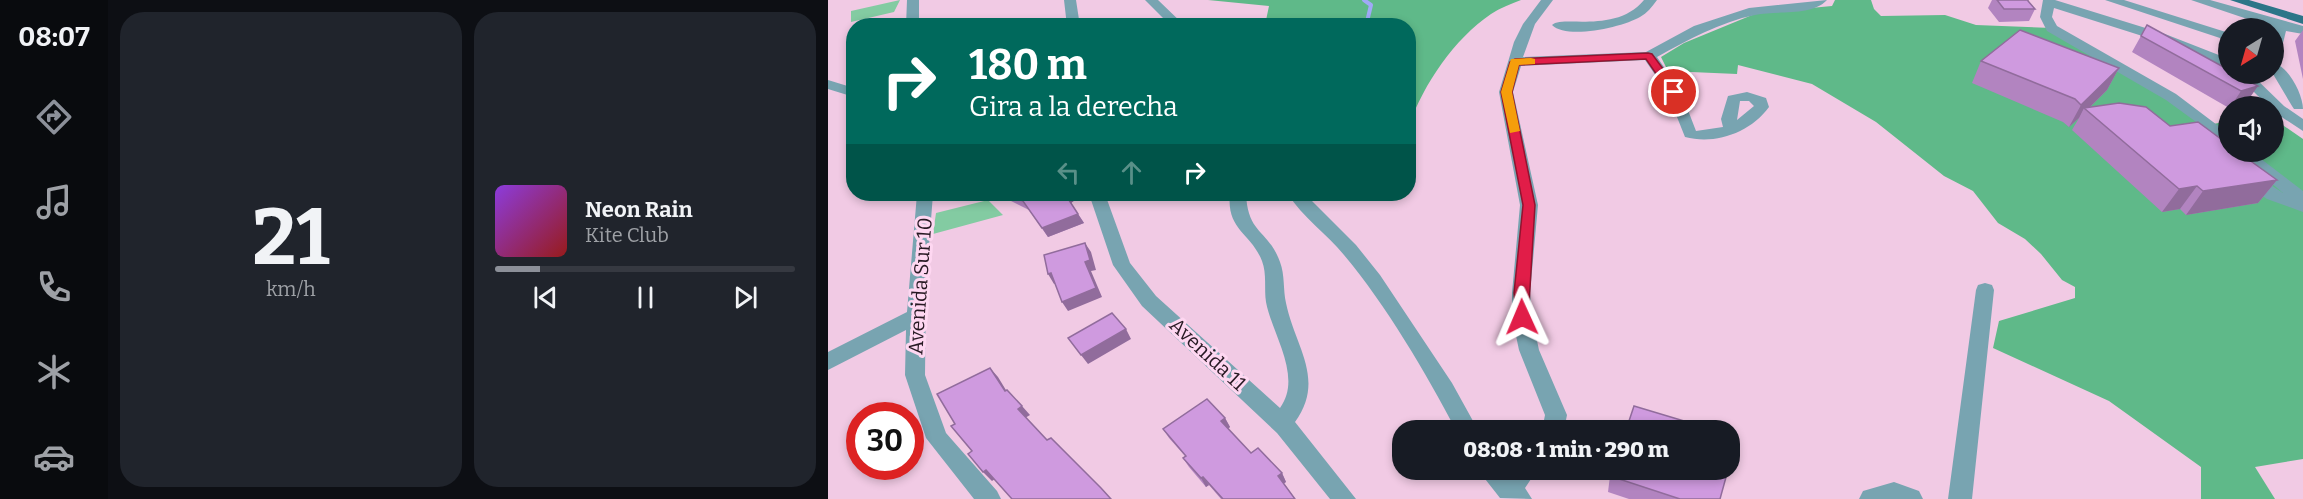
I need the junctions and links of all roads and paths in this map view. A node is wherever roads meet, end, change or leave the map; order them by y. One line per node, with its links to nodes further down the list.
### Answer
1 (914, 0): 15 (street)
2 (1070, 0): 16 (street)
3 (1151, 0): 17 (street)
4 (1547, 0): 28 (street)
5 (1651, 0): 21 (street)
6 (1821, 0): 26 (street)
7 (2083, 0): 14 (street)
8 (2111, 0): 24 (street)
9 (2197, 0): 19 (street)
10 (2236, 0): 20 (main road)
11 (2268, 0): 13 (main road)
12 (2048, 1): 18 (street); 36 (street)
13 (2303, 10)
14 (2120, 13): 18 (street); 25 (street)
15 (913, 18)
16 (1073, 18)
17 (1170, 18)
18 (2105, 18): 27 (street)
19 (2255, 18)
20 (2303, 20)
21 (1558, 25)
22 (2284, 27): 23 (street)
23 (2303, 30)
24 (2218, 34)
25 (2218, 47)
26 (1648, 56): 28 (street); 35 (street)
27 (2218, 60)
28 (1515, 62): 49 (street)
29 (2284, 81): 33 (street)
30 (828, 84): 32 (street)
31 (2253, 84): 34 (street)
32 (846, 90)
33 (2299, 106)
34 (2303, 126)
35 (1731, 128)
36 (2218, 133)
37 (2255, 162): 39 (street)
38 (2229, 166): 44 (street)
39 (2303, 200)
40 (924, 201): 46 (street, Avenida Sur 10)
41 (1099, 201): 50 (street, Avenida 11)
42 (1238, 201): 50 (street)
43 (1303, 201): 48 (street)
44 (2303, 206)
45 (1985, 290): 58 (street)
46 (916, 316): 47 (street); 54 (street, Avenida Sur 10)
47 (828, 362)
48 (1462, 420)
49 (1555, 420)
50 (1282, 423): 55 (street, Avenida 11)
51 (1499, 480): 53 (street)
52 (1521, 480): 53 (street)
53 (1514, 494)
54 (989, 499)
55 (1344, 499)
56 (1871, 499): 57 (street)
57 (1911, 499)
58 (1960, 499)

